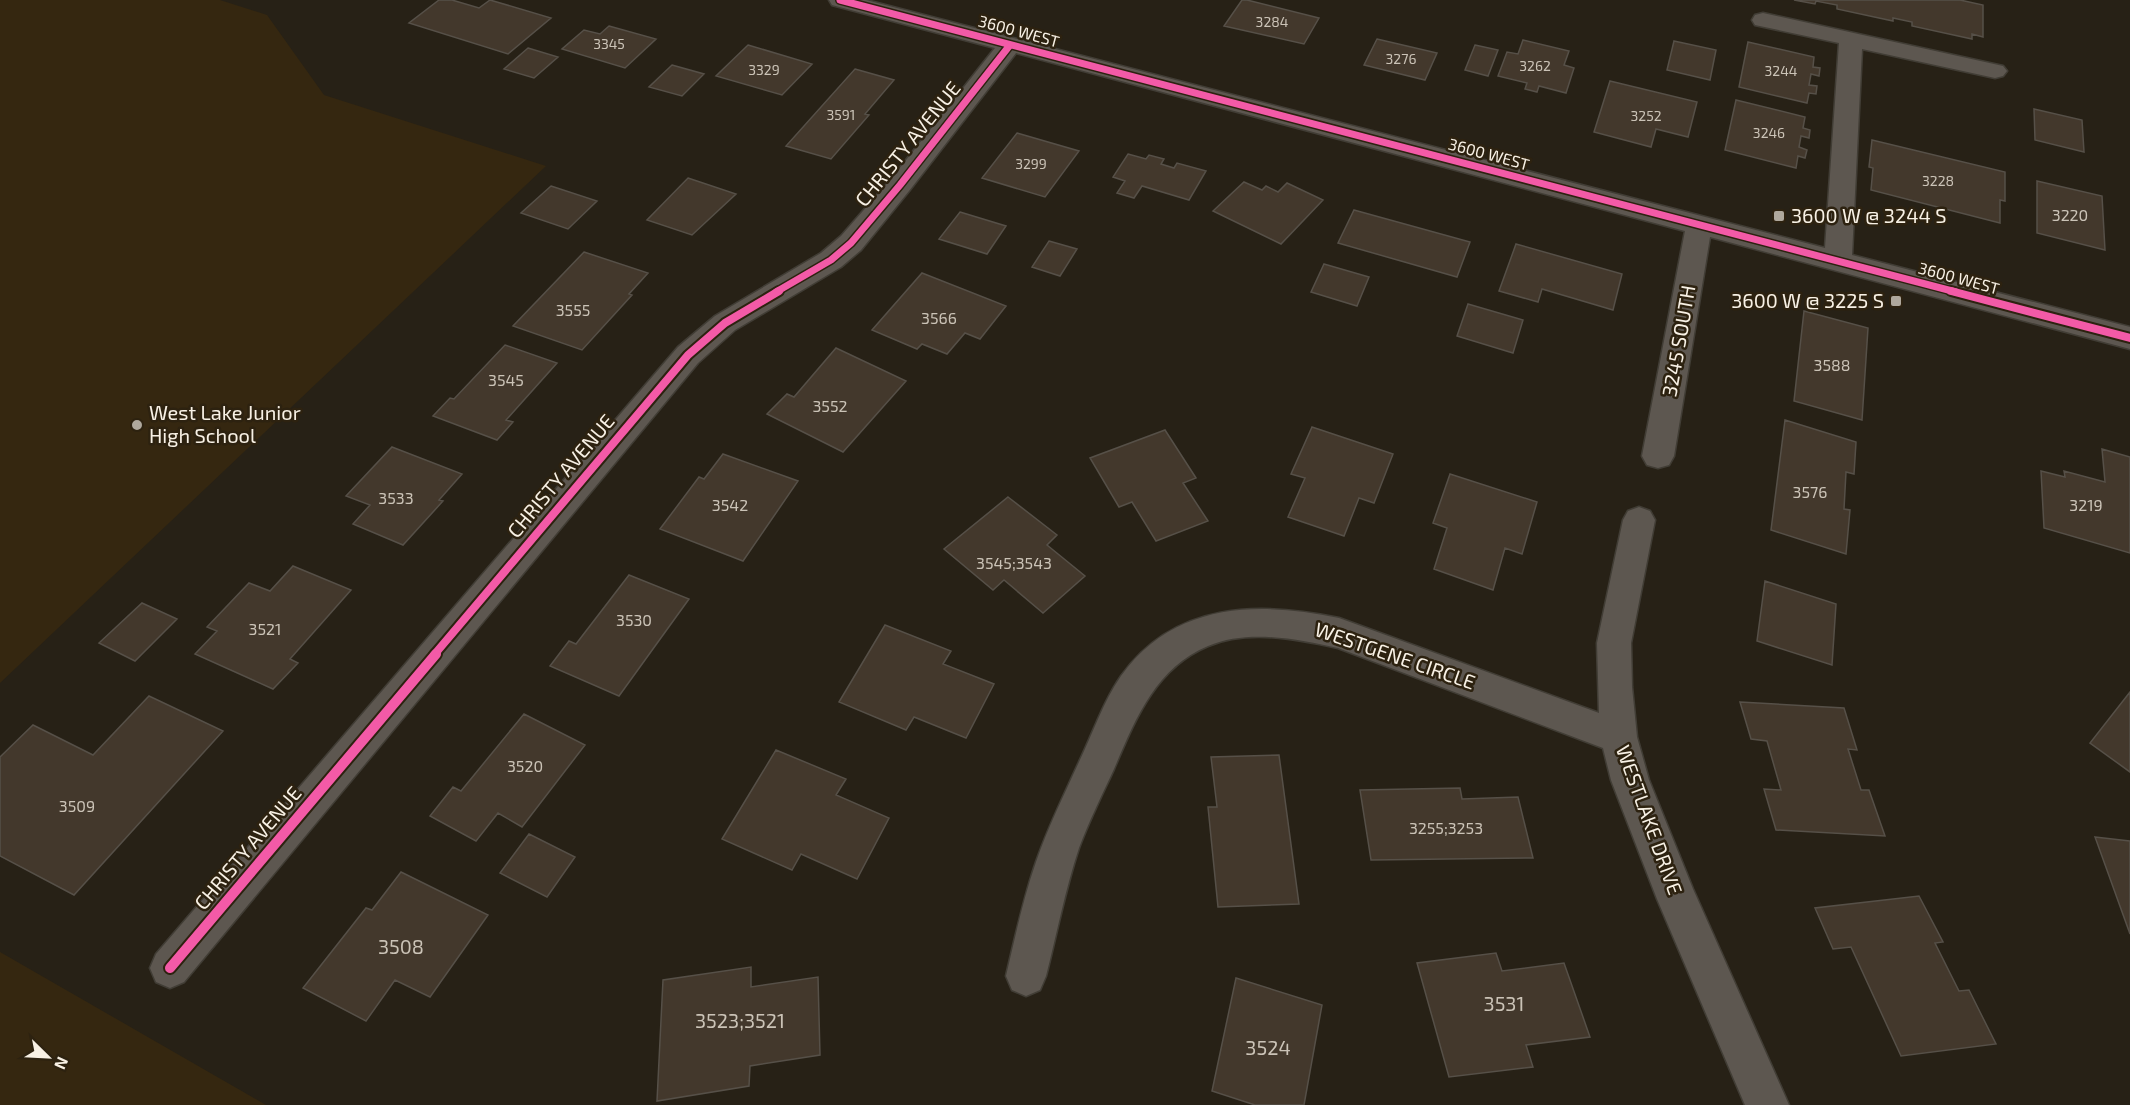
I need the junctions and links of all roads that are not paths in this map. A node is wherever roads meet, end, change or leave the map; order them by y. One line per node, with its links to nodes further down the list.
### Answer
1 (840, 0): 4 (street, 3600 WEST)
2 (1763, 20): 3 (street)
3 (1851, 39): 5 (street); 7 (street)
4 (1010, 45): 6 (street, 3600 WEST); 12 (street, CHRISTY AVENUE)
5 (1995, 71)
6 (1699, 225): 7 (street, 3600 WEST); 9 (street, 3245 SOUTH)
7 (1838, 261): 8 (street, 3600 WEST)
8 (2130, 338)
9 (1658, 456)
10 (1639, 520): 11 (street, WESTLAKE DRIVE)
11 (1619, 737): 13 (street, WESTGENE CIRCLE); 14 (street, WESTLAKE DRIVE)
12 (170, 968)
13 (1026, 976)
14 (1767, 1105)

